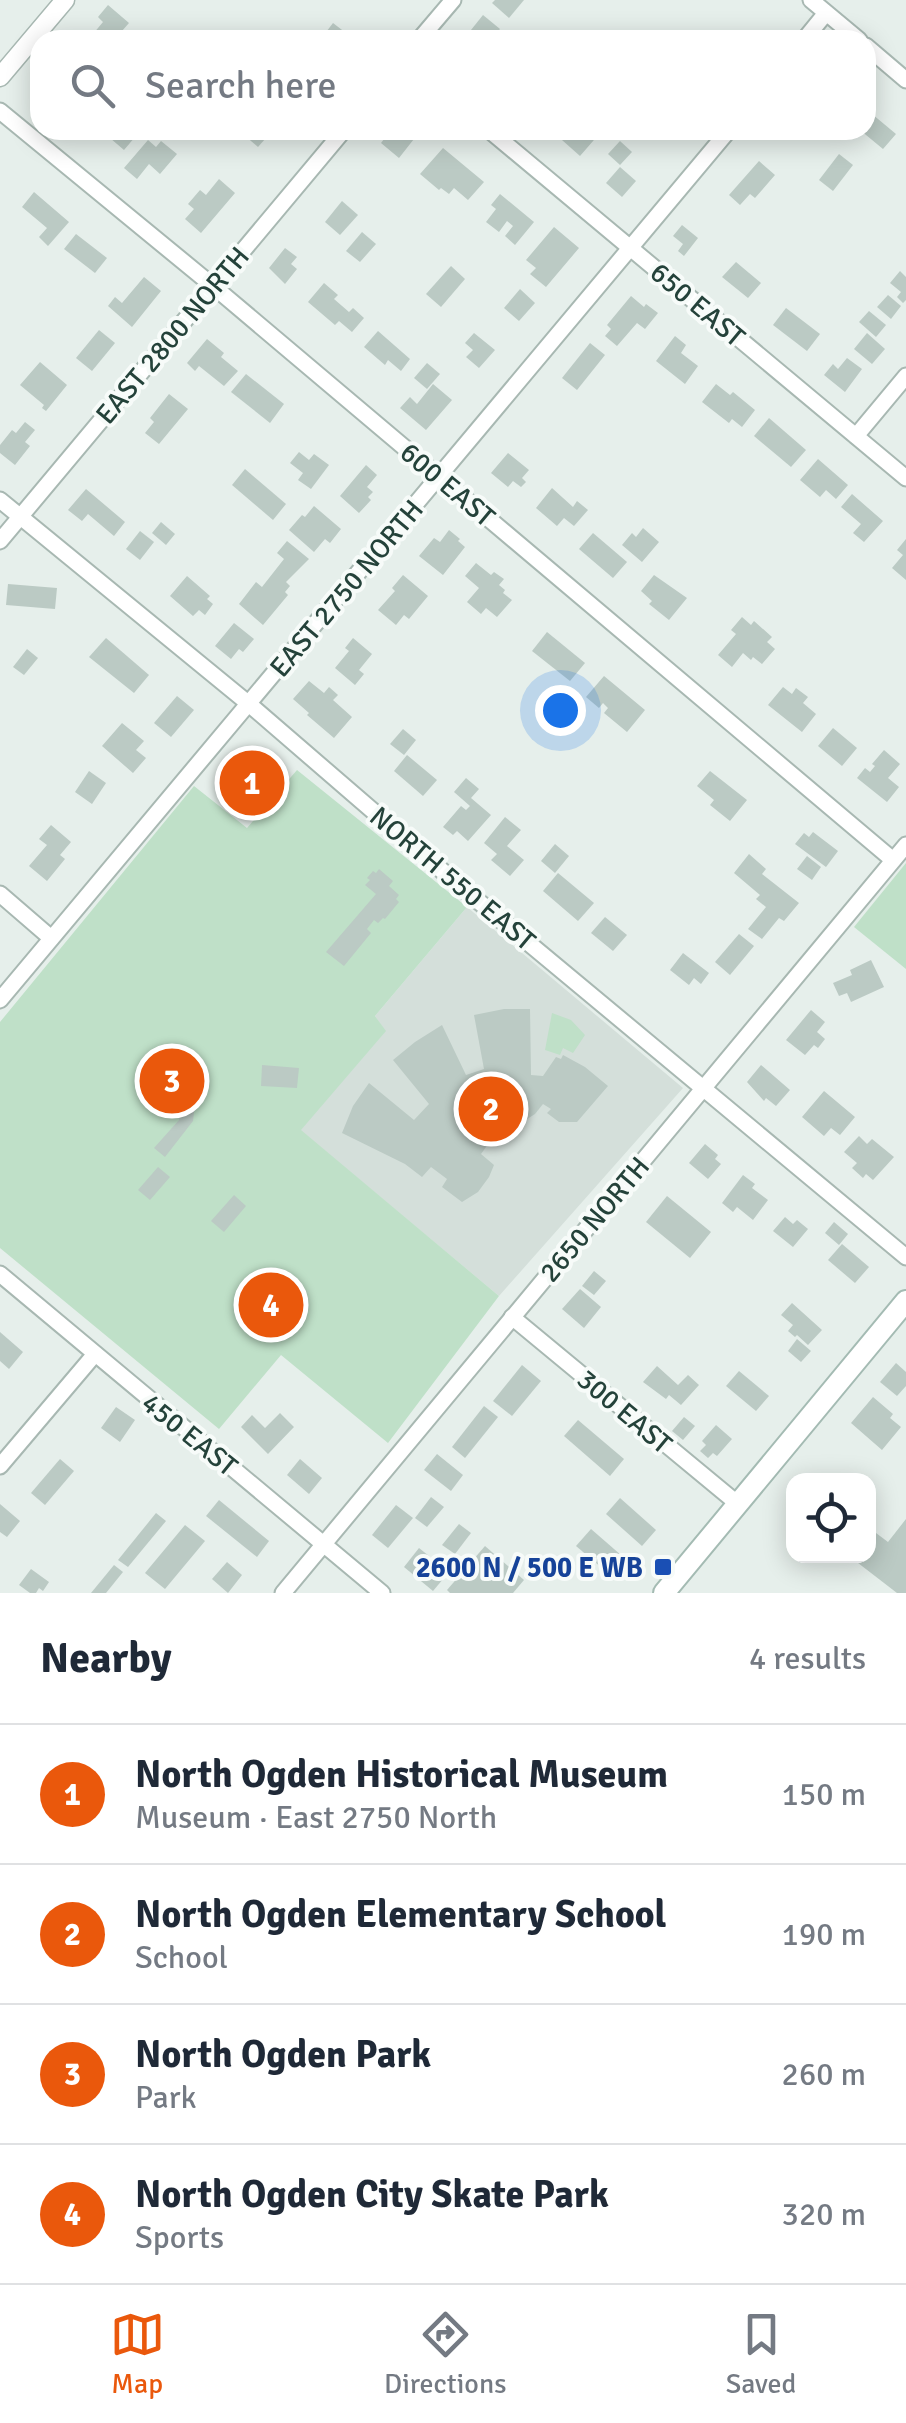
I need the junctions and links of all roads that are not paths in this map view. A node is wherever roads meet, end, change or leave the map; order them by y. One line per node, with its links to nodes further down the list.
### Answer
1 (66, 0): 5 (street)
2 (453, 0): 6 (street)
3 (811, 0): 4 (street)
4 (826, 13): 7 (street); 8 (street)
5 (40, 30)
6 (428, 30)
7 (812, 30)
8 (847, 30)
9 (30, 42): 11 (street)
10 (876, 54): 12 (street)
11 (0, 77)
12 (906, 80)
13 (0, 111): 14 (street, 600 EAST)
14 (30, 136)
15 (35, 140): 20 (street, 600 EAST)
16 (336, 140): 20 (street, EAST 2800 NORTH)
17 (502, 140): 19 (street, 650 EAST)
18 (721, 140): 19 (street, EAST 2750 NORTH)
19 (632, 248): 22 (street, 650 EAST); 23 (street, EAST 2750 NORTH)
20 (213, 286): 23 (street, 600 EAST); 26 (street, EAST 2800 NORTH)
21 (906, 376): 22 (street)
22 (856, 436): 24 (street, 650 EAST)
23 (439, 476): 28 (street, EAST 2750 NORTH); 30 (street, 600 EAST)
24 (906, 478)
25 (0, 500): 26 (street, NORTH 550 EAST)
26 (20, 516): 27 (street, EAST 2800 NORTH); 28 (street, NORTH 550 EAST)
27 (0, 541)
28 (249, 704): 32 (street, EAST 2750 NORTH); 34 (street, NORTH 550 EAST)
29 (906, 845): 30 (street, 2650 NORTH)
30 (893, 860): 34 (street, 2650 NORTH)
31 (0, 894): 32 (street)
32 (52, 938): 33 (street, EAST 2750 NORTH)
33 (0, 1000)
34 (704, 1087): 35 (street, NORTH 550 EAST); 38 (street, 2650 NORTH)
35 (906, 1257)
36 (0, 1274): 39 (street, 450 EAST)
37 (906, 1301): 41 (main road)
38 (512, 1317): 41 (street, 300 EAST); 42 (street, 2650 NORTH)
39 (95, 1354): 40 (street); 42 (street, 450 EAST)
40 (0, 1466)
41 (738, 1504): 45 (main road)
42 (324, 1544): 43 (street, 2650 NORTH); 44 (street, 450 EAST)
43 (283, 1593)
44 (382, 1593)
45 (664, 1593)

